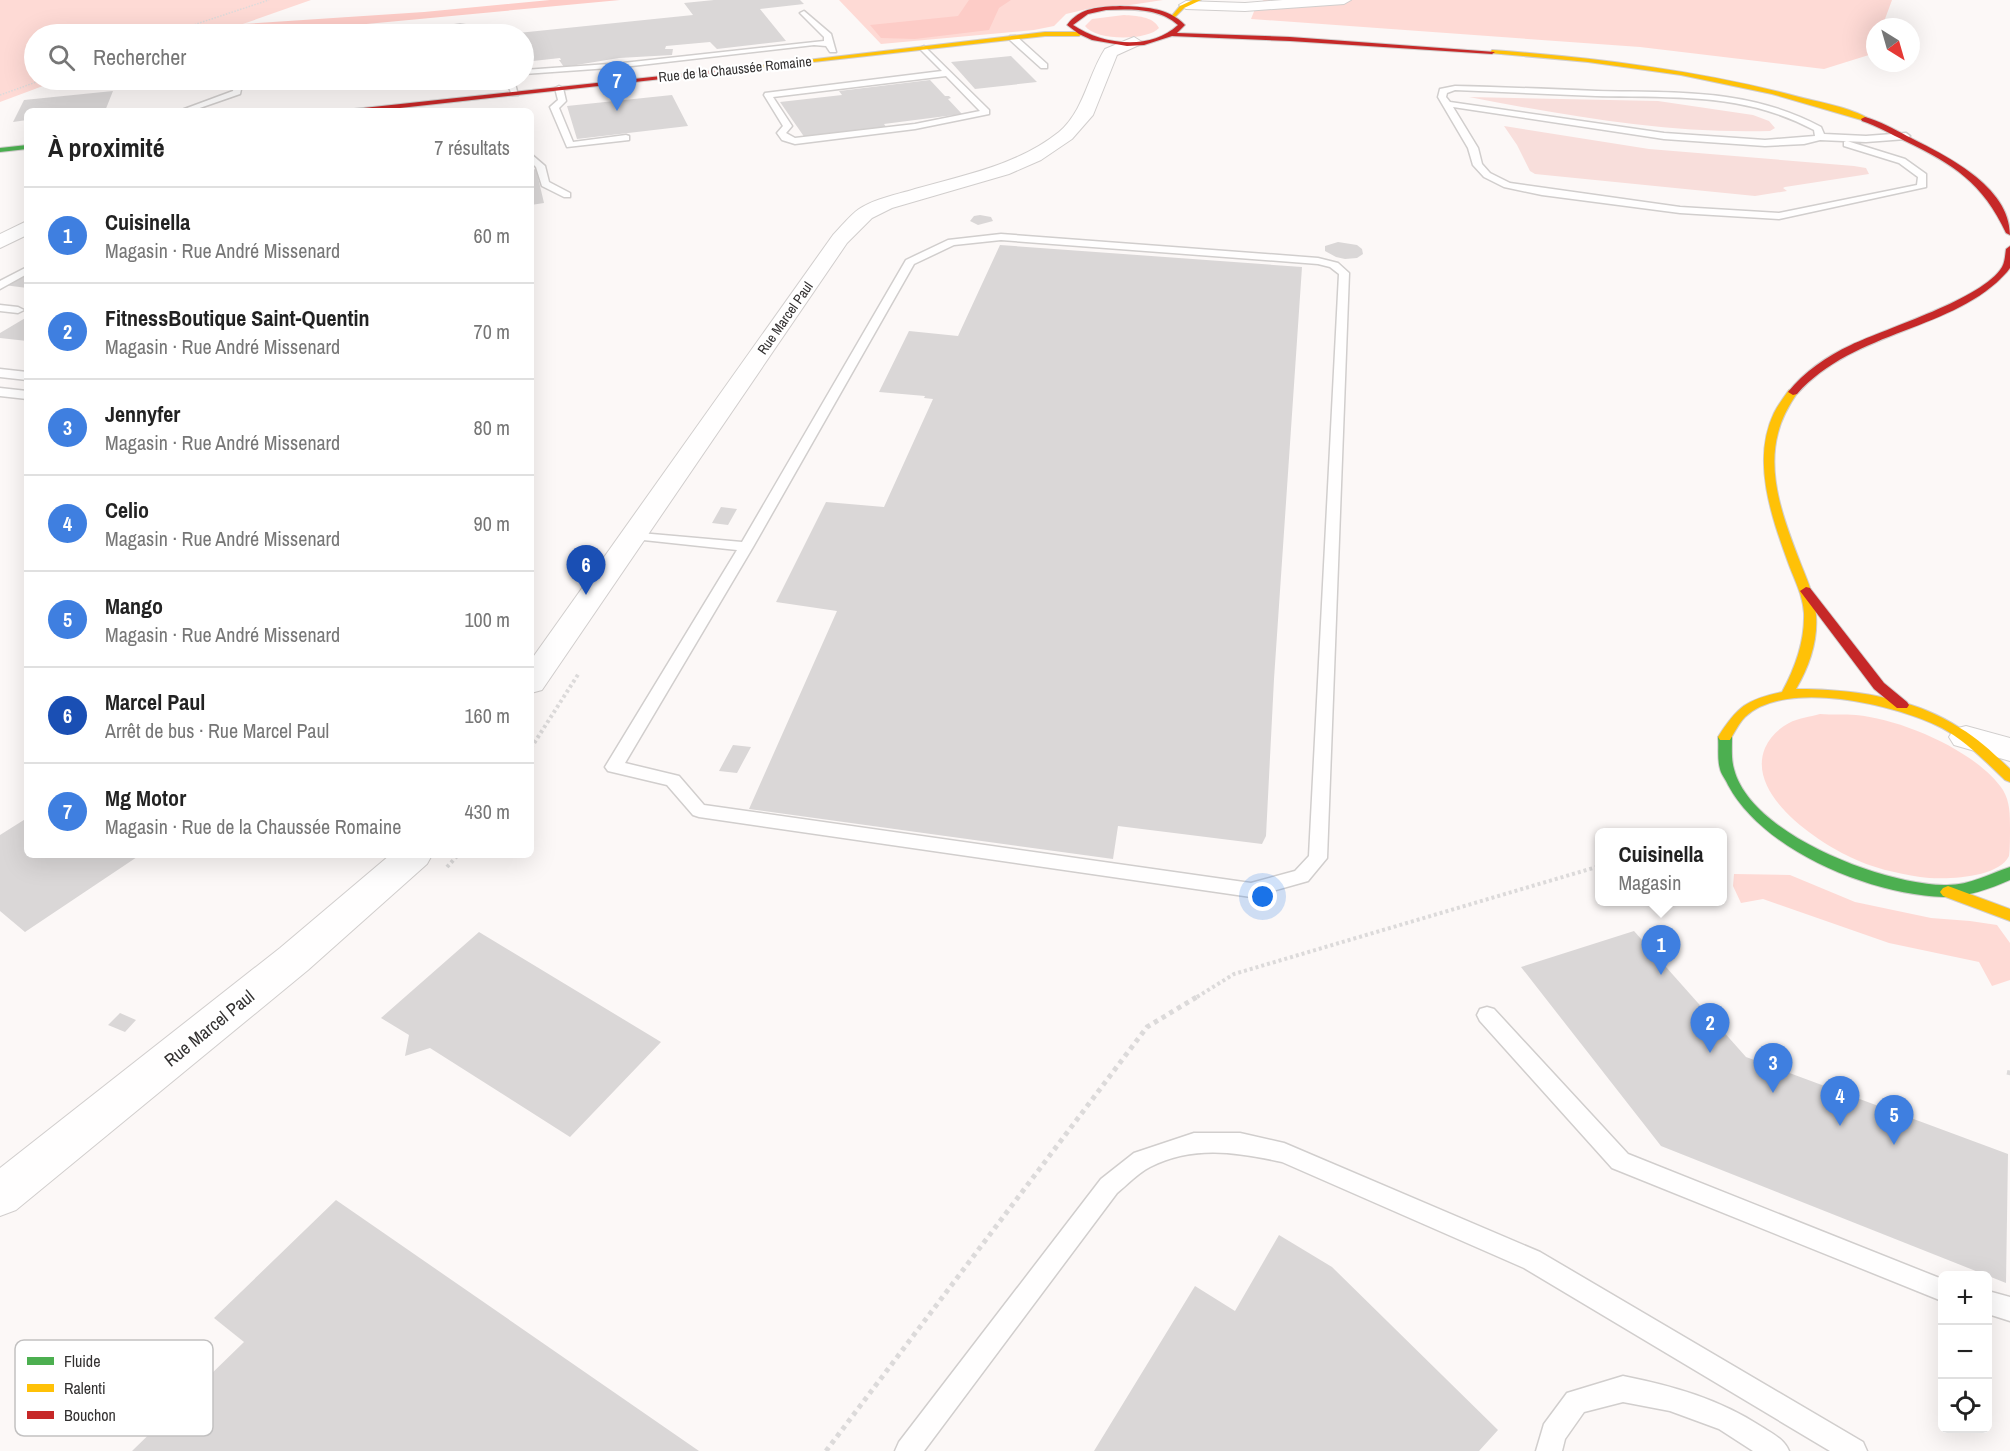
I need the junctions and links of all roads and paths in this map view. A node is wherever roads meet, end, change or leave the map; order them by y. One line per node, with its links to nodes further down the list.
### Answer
1 (268, 0): 6 (path)
2 (1344, 0): 3 (street)
3 (1188, 2): 4 (street); 7 (street)
4 (1137, 9): 7 (street); 8 (street, Rue de la Chaussée Romaine)
5 (804, 12): 11 (lane)
6 (196, 24)
7 (1176, 26): 10 (street); 27 (street)
8 (1075, 30): 9 (street, Rue de la Chaussée Romaine); 12 (street)
9 (1013, 38): 13 (street, Rue de la Chaussée Romaine); 15 (lane)
10 (1134, 42): 12 (street)
11 (828, 45): 14 (lane); 16 (lane)
12 (1107, 46): 46 (street, Rue Marcel Paul)
13 (924, 48): 14 (street, Rue de la Chaussée Romaine); 17 (lane)
14 (840, 57): 19 (street, Rue de la Chaussée Romaine)
15 (1044, 66)
16 (534, 71)
17 (948, 73): 17 (lane)
18 (24, 86): 23 (path)
19 (559, 88): 22 (street, Rue de la Chaussée Romaine); 29 (lane)
20 (237, 90): 25 (lane)
21 (514, 90): 22 (lane)
22 (515, 93): 26 (street, Rue de la Chaussée Romaine)
23 (0, 95)
24 (1447, 104): 28 (lane); 28 (lane); 28 (lane)
25 (192, 108)
26 (381, 108)
27 (1906, 136): 28 (lane); 35 (street)
28 (1820, 137)
29 (626, 138)
30 (24, 147): 31 (street)
31 (0, 150)
32 (534, 160): 33 (lane)
33 (567, 195)
34 (24, 230): 36 (street)
35 (2010, 233)
36 (0, 242)
37 (2010, 249): 48 (street)
38 (24, 272): 39 (lane)
39 (0, 286)
40 (0, 308): 41 (lane)
41 (18, 310)
42 (0, 373): 43 (lane)
43 (24, 376)
44 (0, 392): 45 (lane)
45 (24, 395)
46 (634, 535): 47 (lane); 49 (street, Rue Marcel Paul)
47 (746, 547): 47 (lane)
48 (1805, 589): 50 (street); 51 (street)
49 (534, 679)
50 (1787, 694): 51 (street); 58 (street)
51 (1906, 708): 52 (street)
52 (1966, 737): 53 (street); 54 (street)
53 (2010, 750)
54 (2010, 777)
55 (433, 859): 61 (street, Rue Marcel Paul)
56 (1595, 867): 65 (path)
57 (2010, 873): 58 (street)
58 (1944, 891): 59 (street)
59 (2010, 915)
60 (1487, 1015): 62 (lane)
61 (0, 1195)
62 (1938, 1288)
63 (1992, 1304): 64 (lane)
64 (2010, 1309)
65 (825, 1451)
66 (908, 1451): 69 (lane)
67 (1550, 1451): 68 (lane)
68 (1776, 1451)
69 (1854, 1451)

